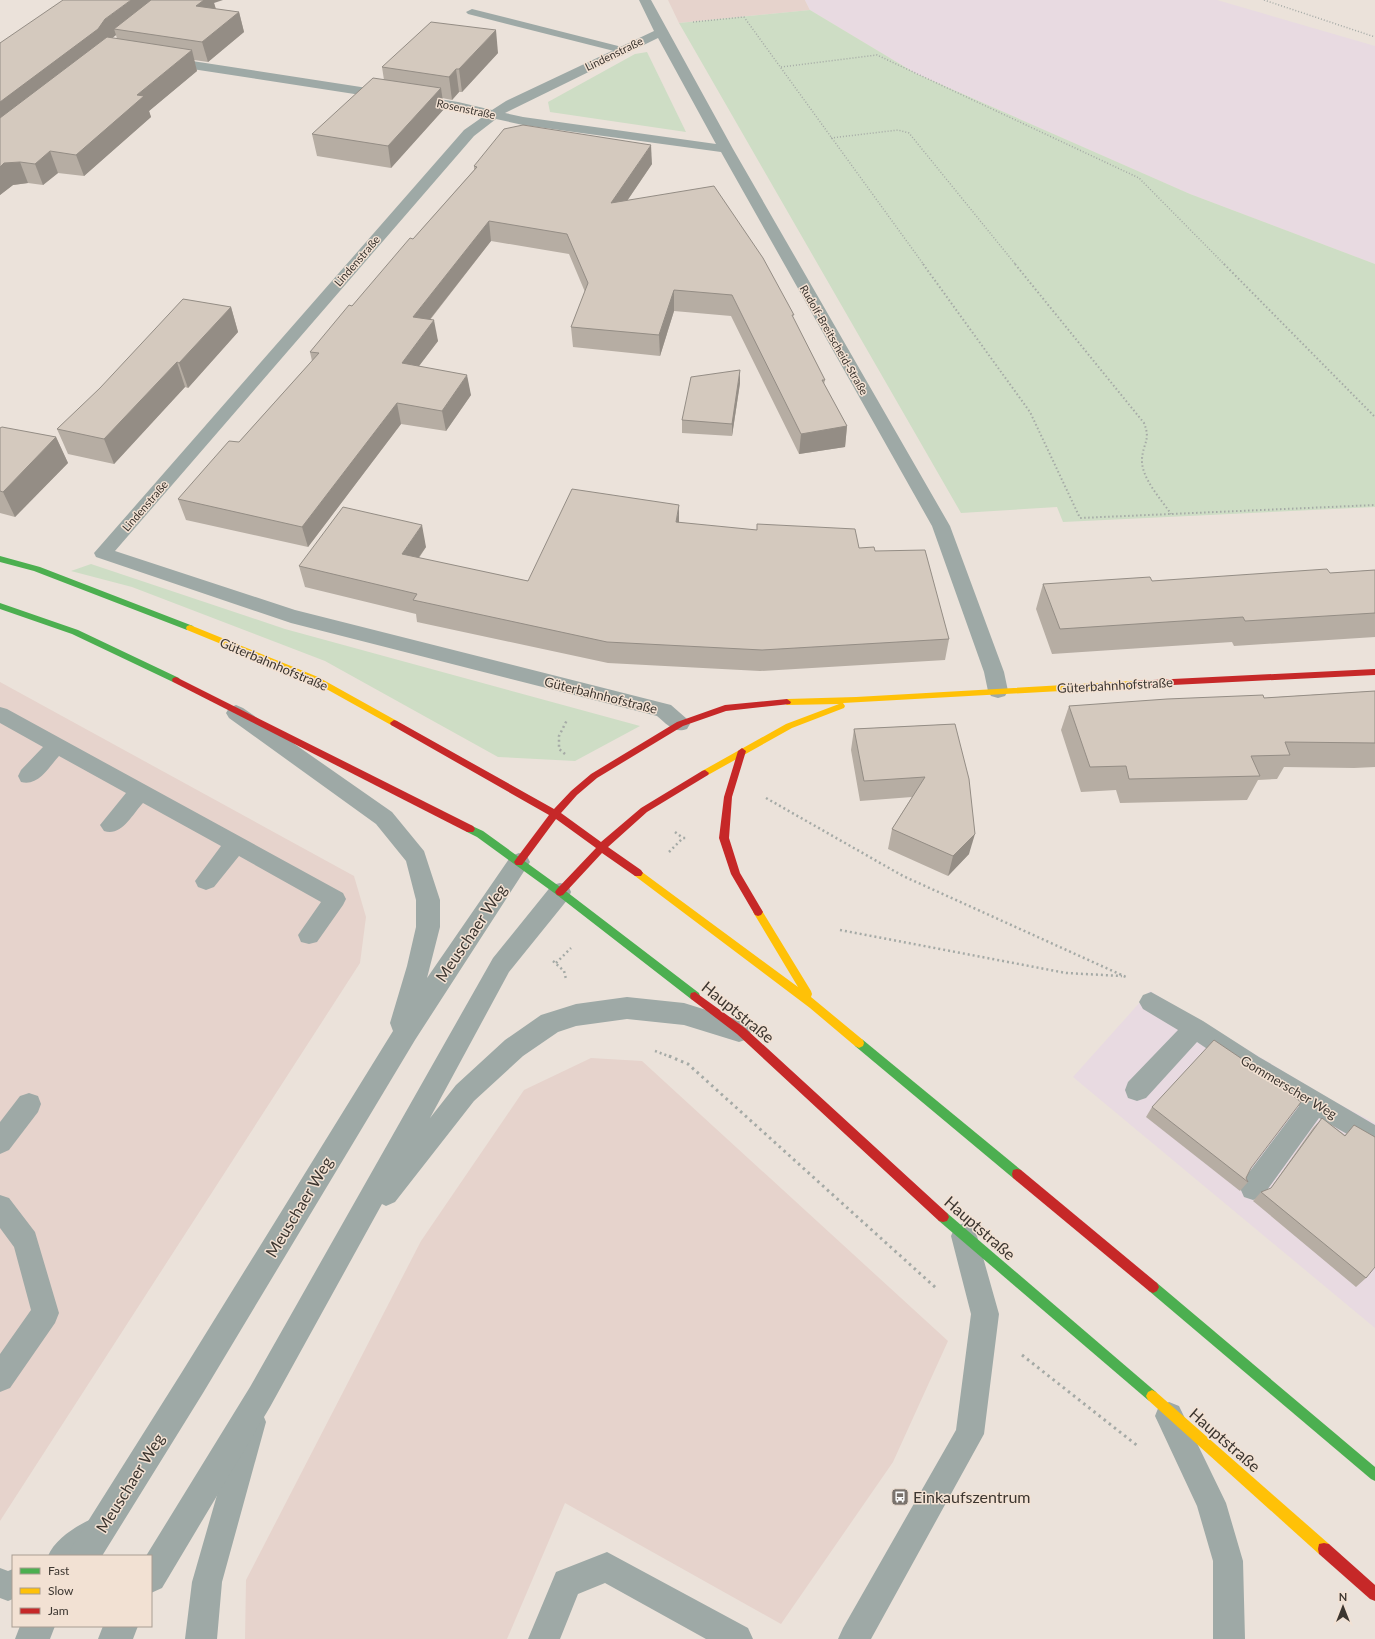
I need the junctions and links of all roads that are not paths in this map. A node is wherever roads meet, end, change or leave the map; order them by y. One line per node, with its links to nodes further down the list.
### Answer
1 (645, 0): 3 (street, Rudolf-Breitscheid-Straße)
2 (472, 12): 4 (lane)
3 (659, 29): 4 (street, Lindenstraße); 7 (street, Rudolf-Breitscheid-Straße)
4 (622, 50): 6 (street, Lindenstraße)
5 (151, 58): 6 (street, Rosenstraße)
6 (492, 115): 7 (street, Rosenstraße); 8 (street, Lindenstraße)
7 (726, 149): 12 (street, Rudolf-Breitscheid-Straße)
8 (103, 553): 16 (street, Güterbahnhofstraße)
9 (0, 559): 21 (main road, Güterbahnhofstraße)
10 (0, 606): 13 (main road)
11 (1375, 672): 12 (main road, Güterbahnhofstraße)
12 (998, 691): 14 (main road, Güterbahnhofstraße)
13 (217, 699): 25 (main road); 33 (street)
14 (856, 700): 16 (main road, Güterbahnhofstraße); 18 (main road, Güterbahnhofstraße)
15 (0, 714): 17 (lane)
16 (680, 724): 21 (main road, Güterbahnhofstraße)
17 (57, 746): 19 (lane); 20 (lane)
18 (742, 751): 24 (main road, Güterbahnhofstraße); 30 (main road)
19 (28, 776)
20 (140, 792): 22 (lane); 23 (lane)
21 (555, 814): 24 (main road); 25 (main road, Güterbahnhofstraße)
22 (111, 825)
23 (235, 845): 26 (lane); 28 (lane)
24 (601, 848): 27 (main road, Güterbahnhofstraße); 30 (main road)
25 (519, 862): 27 (main road); 33 (street, Meuschaer Weg)
26 (206, 881)
27 (560, 892): 32 (main road, Hauptstraße); 42 (street)
28 (309, 935)
29 (1151, 1002): 31 (lane, Gommerscher Weg)
30 (814, 1005): 46 (main road)
31 (1194, 1028): 34 (lane); 35 (lane, Gommerscher Weg)
32 (741, 1031): 41 (main road, Hauptstraße); 42 (street)
33 (394, 1049): 47 (street, Meuschaer Weg)
34 (1137, 1090)
35 (1316, 1103): 37 (lane, Gommerscher Weg); 39 (lane)
36 (29, 1104): 38 (lane)
37 (1375, 1138)
38 (0, 1142)
39 (1252, 1188)
40 (0, 1207): 43 (lane)
41 (964, 1236): 45 (main road, Hauptstraße); 61 (lane)
42 (345, 1244): 44 (street)
43 (0, 1378)
44 (260, 1397): 50 (street); 58 (lane)
45 (1165, 1408): 53 (main road, Hauptstraße); 62 (lane)
46 (1375, 1475)
47 (104, 1526): 48 (lane); 49 (street, Meuschaer Weg)
48 (64, 1555)
49 (85, 1555)
50 (152, 1575)
51 (0, 1582): 52 (lane)
52 (12, 1584)
53 (1375, 1594)
54 (38, 1627): 56 (street)
55 (121, 1627): 57 (street)
56 (31, 1639)
57 (114, 1639)
58 (201, 1639)
59 (544, 1639): 60 (lane)
60 (737, 1639)
61 (854, 1639)
62 (1229, 1639)

